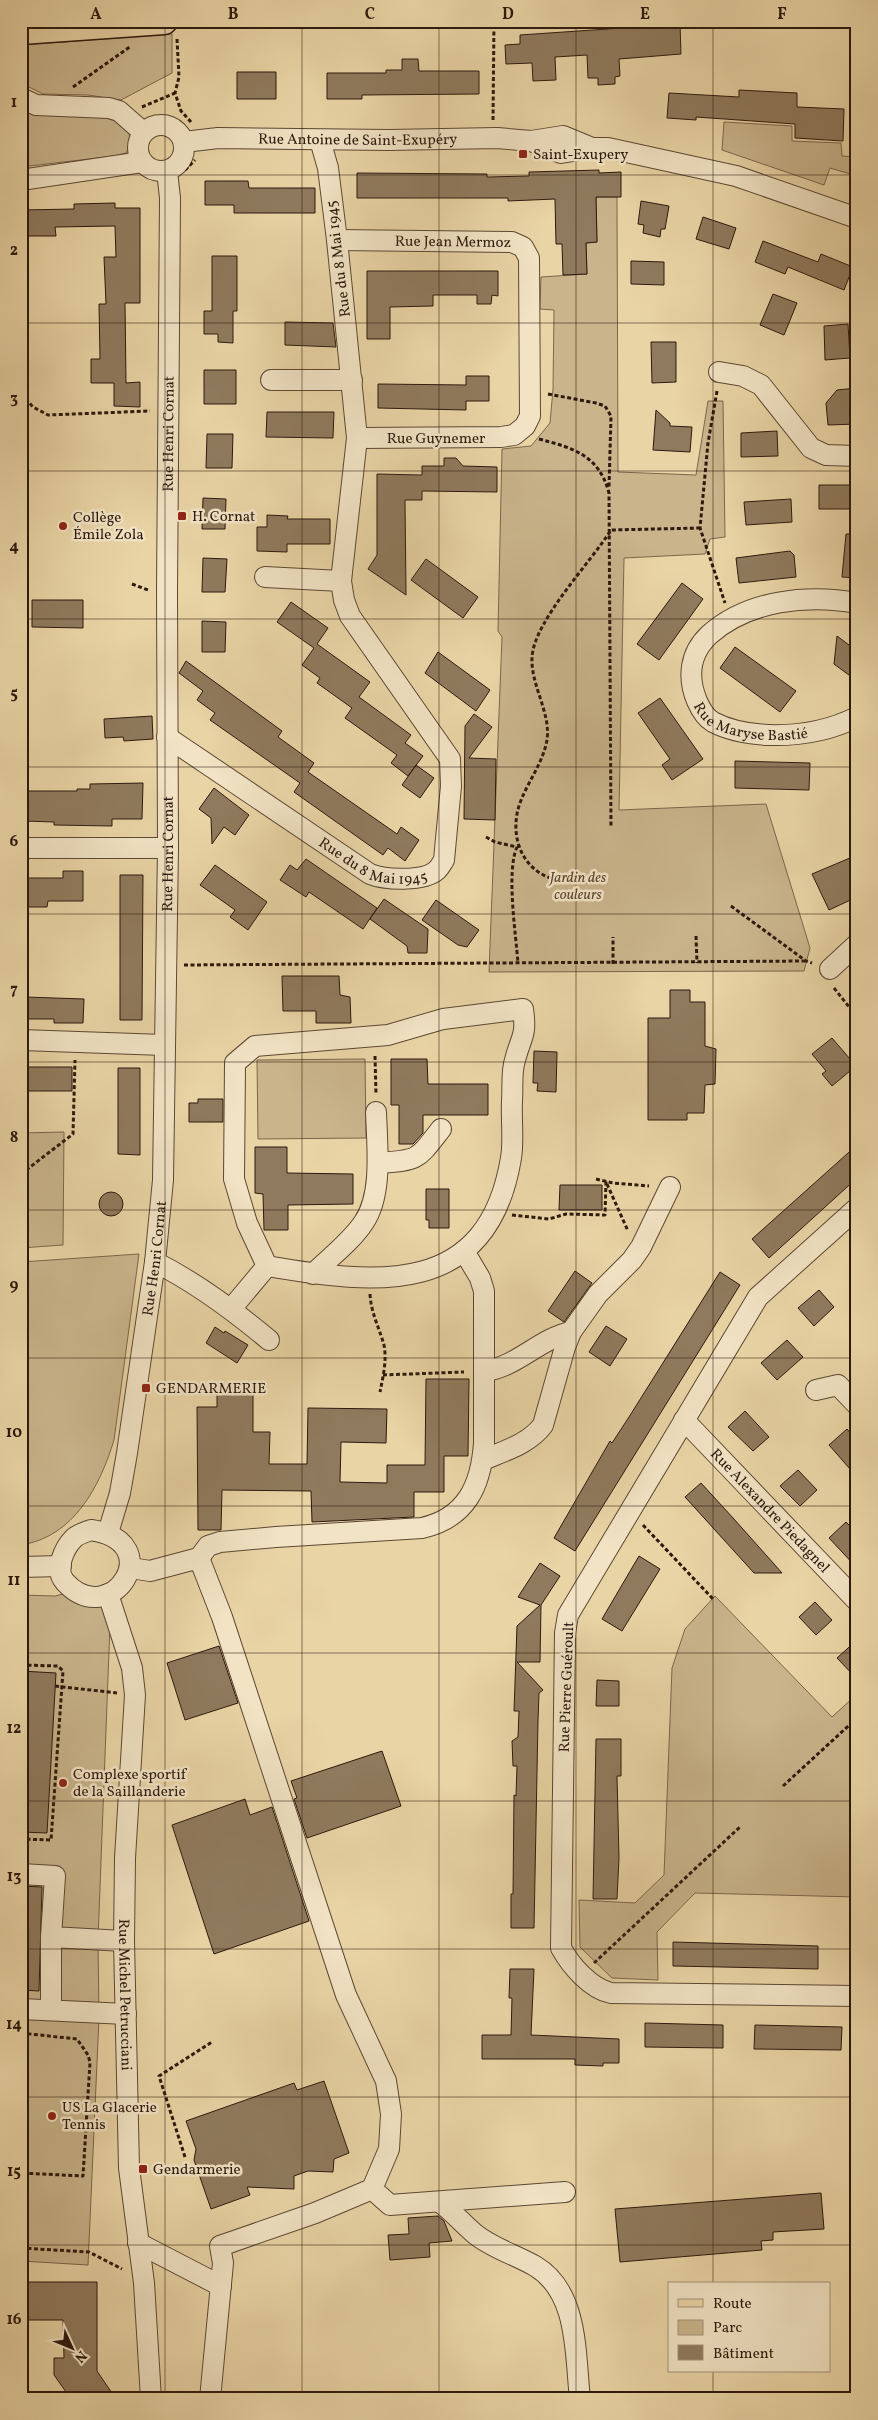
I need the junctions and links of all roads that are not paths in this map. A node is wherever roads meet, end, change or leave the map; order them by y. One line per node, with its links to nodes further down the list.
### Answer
1 (167, 26): 2 (main road)
2 (21, 31)
3 (21, 98): 4 (street)
4 (144, 132): 6 (street); 7 (street)
5 (320, 140): 6 (street, Rue Antoine de Saint-Exupéry); 10 (street, Rue Antoine de Saint-Exupéry); 11 (street, Rue du 8 Mai 1945)
6 (191, 142): 8 (street)
7 (142, 162): 8 (street); 9 (street)
8 (168, 171): 22 (street, Rue Henri Cornat)
9 (21, 180)
10 (857, 218)
11 (337, 240): 14 (street, Rue du 8 Mai 1945); 15 (street, Rue Jean Mermoz)
12 (719, 372): 17 (street)
13 (271, 380): 14 (street)
14 (352, 380): 16 (street, Rue du 8 Mai 1945)
15 (514, 434): 16 (street, Rue Guynemer)
16 (357, 438): 19 (street, Rue du 8 Mai 1945)
17 (857, 456)
18 (265, 577): 19 (street)
19 (341, 581): 22 (street, Rue du 8 Mai 1945)
20 (857, 603): 21 (street, Rue Maryse Bastié)
21 (857, 717)
22 (167, 737): 24 (street, Rue Henri Cornat)
23 (21, 848): 24 (street)
24 (168, 848): 28 (street, Rue Henri Cornat)
25 (857, 944): 26 (street)
26 (830, 969)
27 (21, 1040): 28 (street)
28 (164, 1045): 35 (street, Rue Henri Cornat)
29 (376, 1112): 31 (street)
30 (441, 1129): 31 (street)
31 (378, 1163): 37 (street)
32 (670, 1187): 39 (street)
33 (857, 1208): 44 (street, Rue Pierre Guéroult)
34 (464, 1251): 36 (street); 37 (street); 41 (street)
35 (155, 1262): 38 (street); 46 (street, Rue Henri Cornat)
36 (267, 1266): 37 (street); 38 (street)
37 (313, 1274)
38 (231, 1309): 40 (street)
39 (571, 1332): 41 (street); 45 (street)
40 (269, 1340)
41 (485, 1371): 45 (street)
42 (816, 1390): 43 (street)
43 (857, 1405)
44 (684, 1420): 52 (street, Rue Alexandre Piedagnel); 56 (street, Rue Pierre Guéroult)
45 (483, 1460): 47 (street)
46 (108, 1533): 48 (street); 50 (street)
47 (199, 1558): 50 (street); 60 (street)
48 (61, 1566): 49 (street); 51 (street)
49 (21, 1567)
50 (131, 1568): 51 (street)
51 (108, 1594): 55 (street, Rue Michel Petrucciani)
52 (855, 1596)
53 (21, 1874): 54 (street)
54 (51, 1937): 55 (street); 58 (street)
55 (124, 1942): 59 (street, Rue Michel Petrucciani)
56 (857, 1996)
57 (21, 2009): 58 (street)
58 (51, 2010): 59 (street)
59 (126, 2014): 63 (street, Rue Michel Petrucciani)
60 (372, 2189): 62 (street); 64 (street)
61 (564, 2192): 62 (street)
62 (441, 2203): 67 (street)
63 (138, 2243): 64 (street); 65 (street, Rue Michel Petrucciani)
64 (221, 2286): 66 (street)
65 (151, 2399)
66 (210, 2399)
67 (580, 2399)

